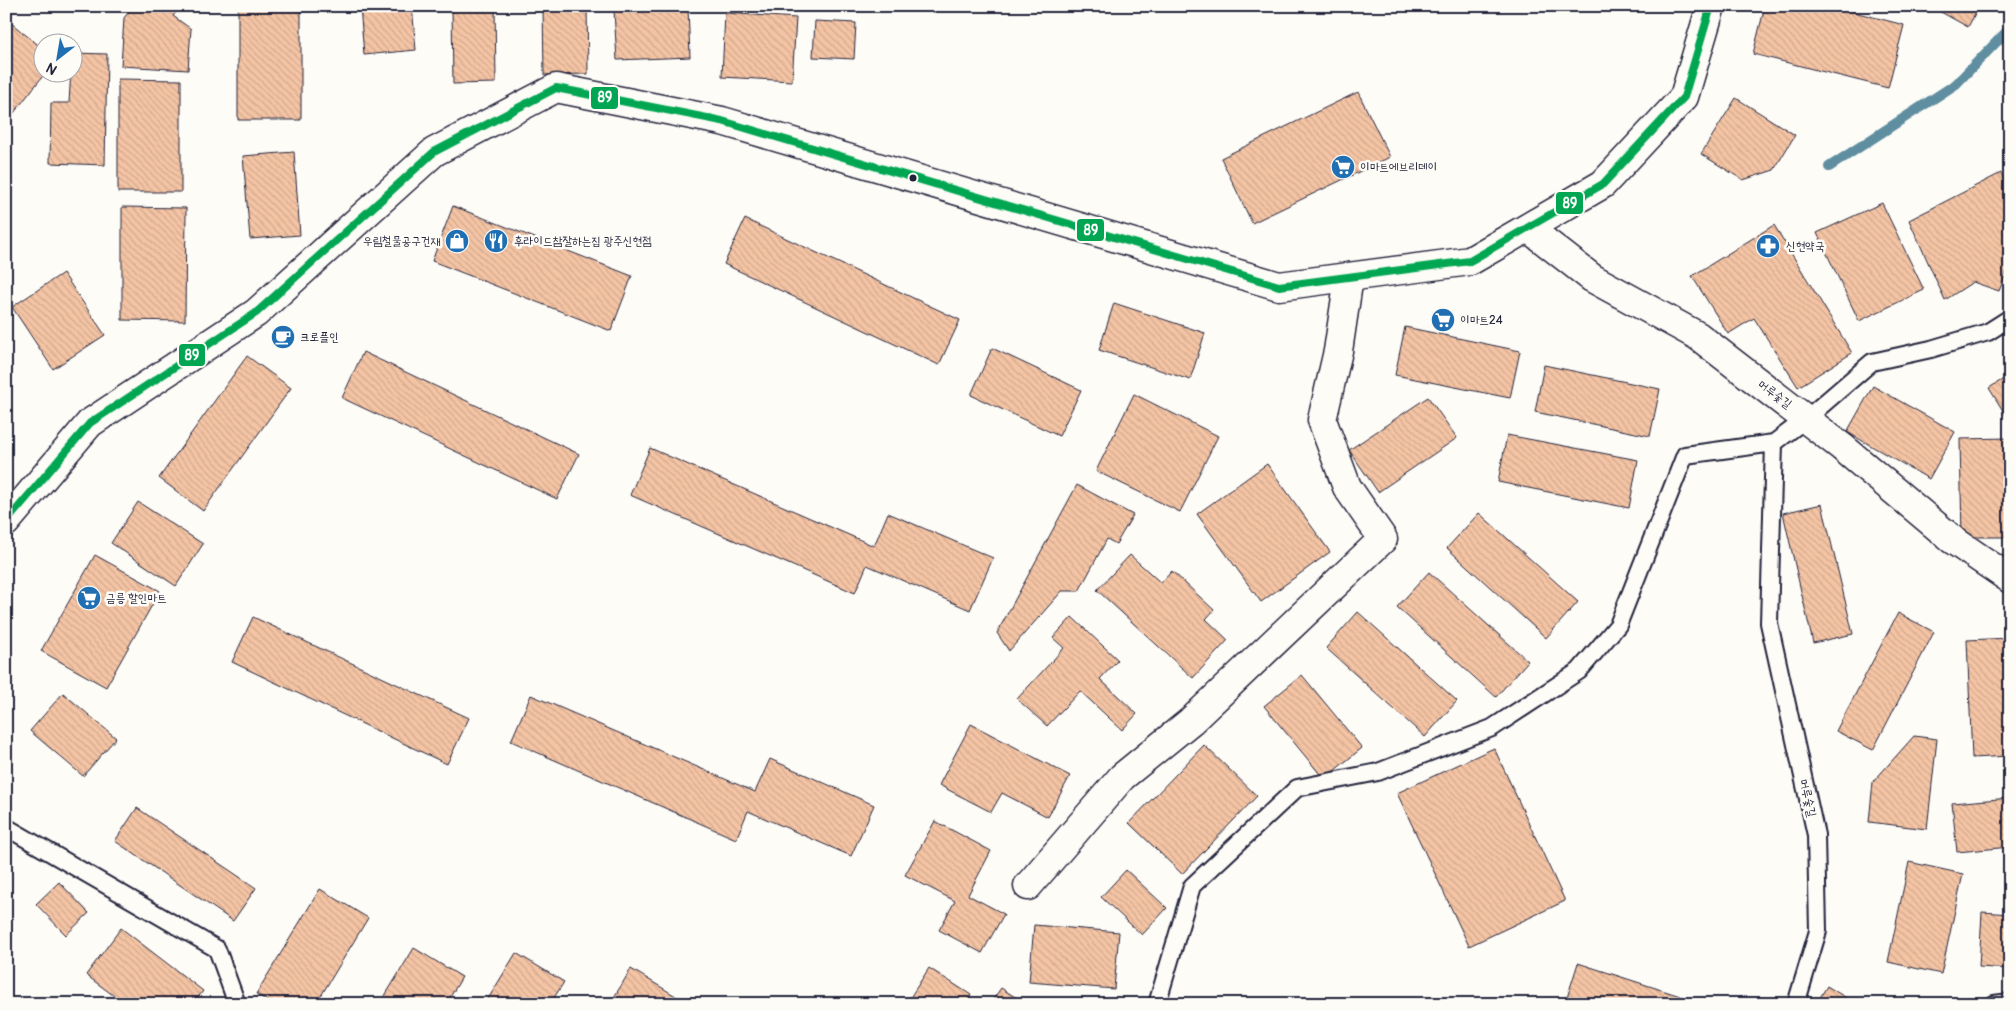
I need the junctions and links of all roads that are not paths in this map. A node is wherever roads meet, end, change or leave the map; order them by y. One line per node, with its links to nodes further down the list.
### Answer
1 (1711, 6): 2 (street)
2 (1528, 228): 3 (street); 5 (street, 머루숯길)
3 (1349, 276): 7 (street); 10 (street)
4 (2010, 318): 5 (lane)
5 (1807, 418): 6 (lane); 8 (street, 머루숯길)
6 (1774, 443): 13 (lane); 14 (lane, 머루숯길)
7 (6, 522)
8 (2010, 579)
9 (6, 827): 12 (lane)
10 (1028, 886)
11 (2010, 1002): 15 (lane)
12 (237, 1004)
13 (1157, 1004)
14 (1796, 1004)
15 (1994, 1004)

